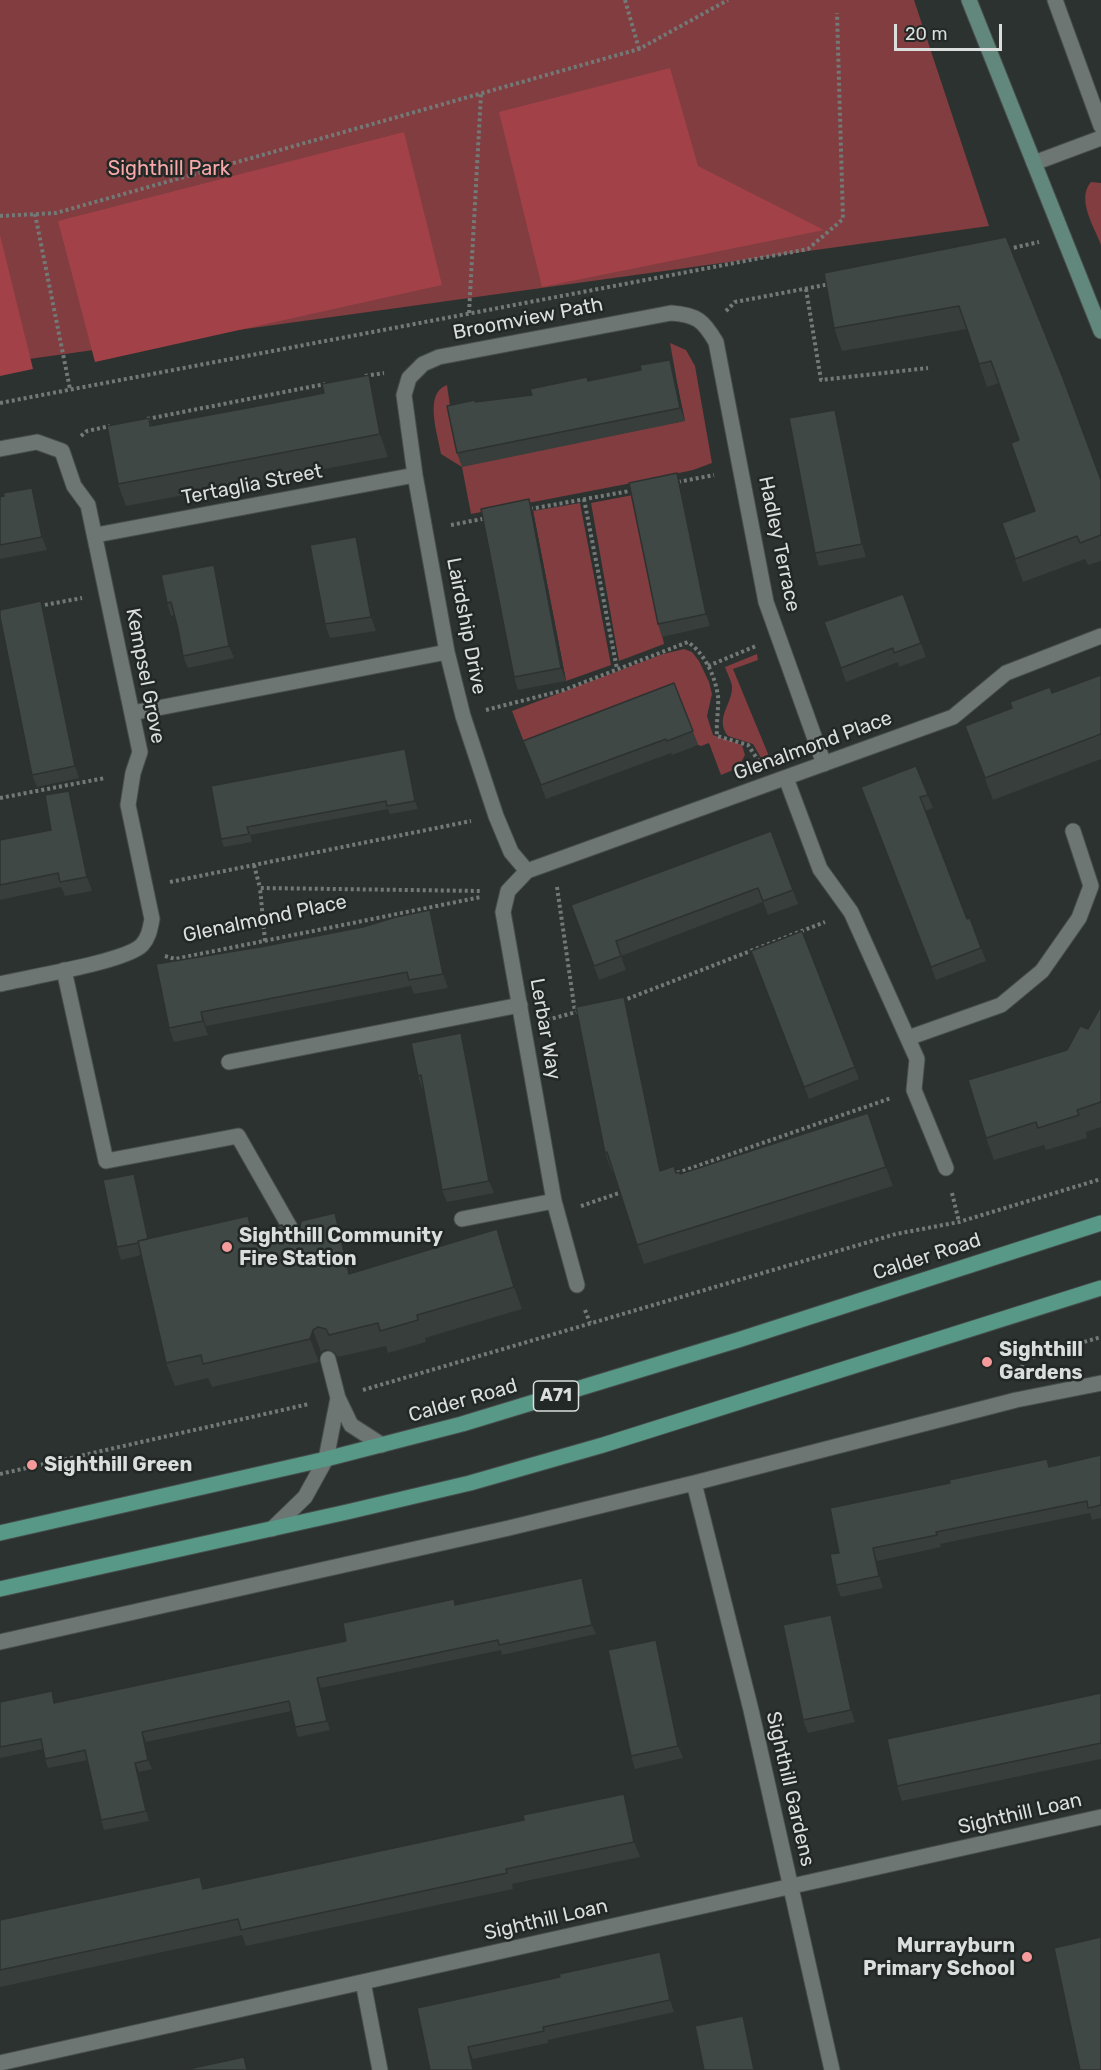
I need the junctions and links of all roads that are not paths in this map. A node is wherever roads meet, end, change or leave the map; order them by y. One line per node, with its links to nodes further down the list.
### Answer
1 (969, 0): 5 (main road)
2 (1055, 0): 3 (street)
3 (1101, 126)
4 (1101, 138): 5 (street)
5 (1034, 163): 7 (main road)
6 (708, 328): 8 (street, Broomview Path); 15 (street, Hadley Terrace)
7 (1101, 331)
8 (409, 378): 10 (street, Lairdship Drive)
9 (0, 449): 11 (street, Kempsel Grove)
10 (415, 475): 11 (street, Tertaglia Street); 13 (street, Lairdship Drive)
11 (96, 535): 14 (street, Kempsel Grove)
12 (1101, 636): 15 (street, Glenalmond Place)
13 (447, 652): 14 (street); 18 (street, Lairdship Drive)
14 (132, 713): 19 (street, Kempsel Grove)
15 (824, 765): 16 (street, Glenalmond Place)
16 (779, 781): 18 (street, Glenalmond Place); 22 (street)
17 (1073, 831): 22 (street)
18 (527, 871): 21 (street, Lerbar Way)
19 (64, 970): 20 (street); 28 (street)
20 (0, 984)
21 (520, 1005): 23 (street); 25 (street, Lerbar Way)
22 (908, 1038): 24 (street)
23 (230, 1062)
24 (946, 1168)
25 (556, 1208): 26 (street); 29 (street, Lerbar Way)
26 (462, 1219)
27 (1101, 1223): 34 (main road, Calder Road / A71)
28 (300, 1245)
29 (577, 1285)
30 (1101, 1288): 37 (main road)
31 (328, 1359): 33 (street)
32 (1101, 1383): 36 (street)
33 (338, 1398): 34 (street); 35 (street)
34 (382, 1445): 35 (main road, Calder Road / A71)
35 (326, 1459): 37 (street); 38 (main road, Calder Road / A71)
36 (694, 1483): 40 (street); 42 (street, Sighthill Gardens)
37 (273, 1529): 39 (main road)
38 (0, 1533)
39 (0, 1589)
40 (0, 1642)
41 (1101, 1817): 42 (street, Sighthill Loan)
42 (791, 1886): 43 (street, Sighthill Loan); 46 (street, Sighthill Gardens)
43 (363, 1982): 44 (street, Sighthill Loan); 45 (street)
44 (0, 2063)
45 (381, 2070)
46 (832, 2070)

